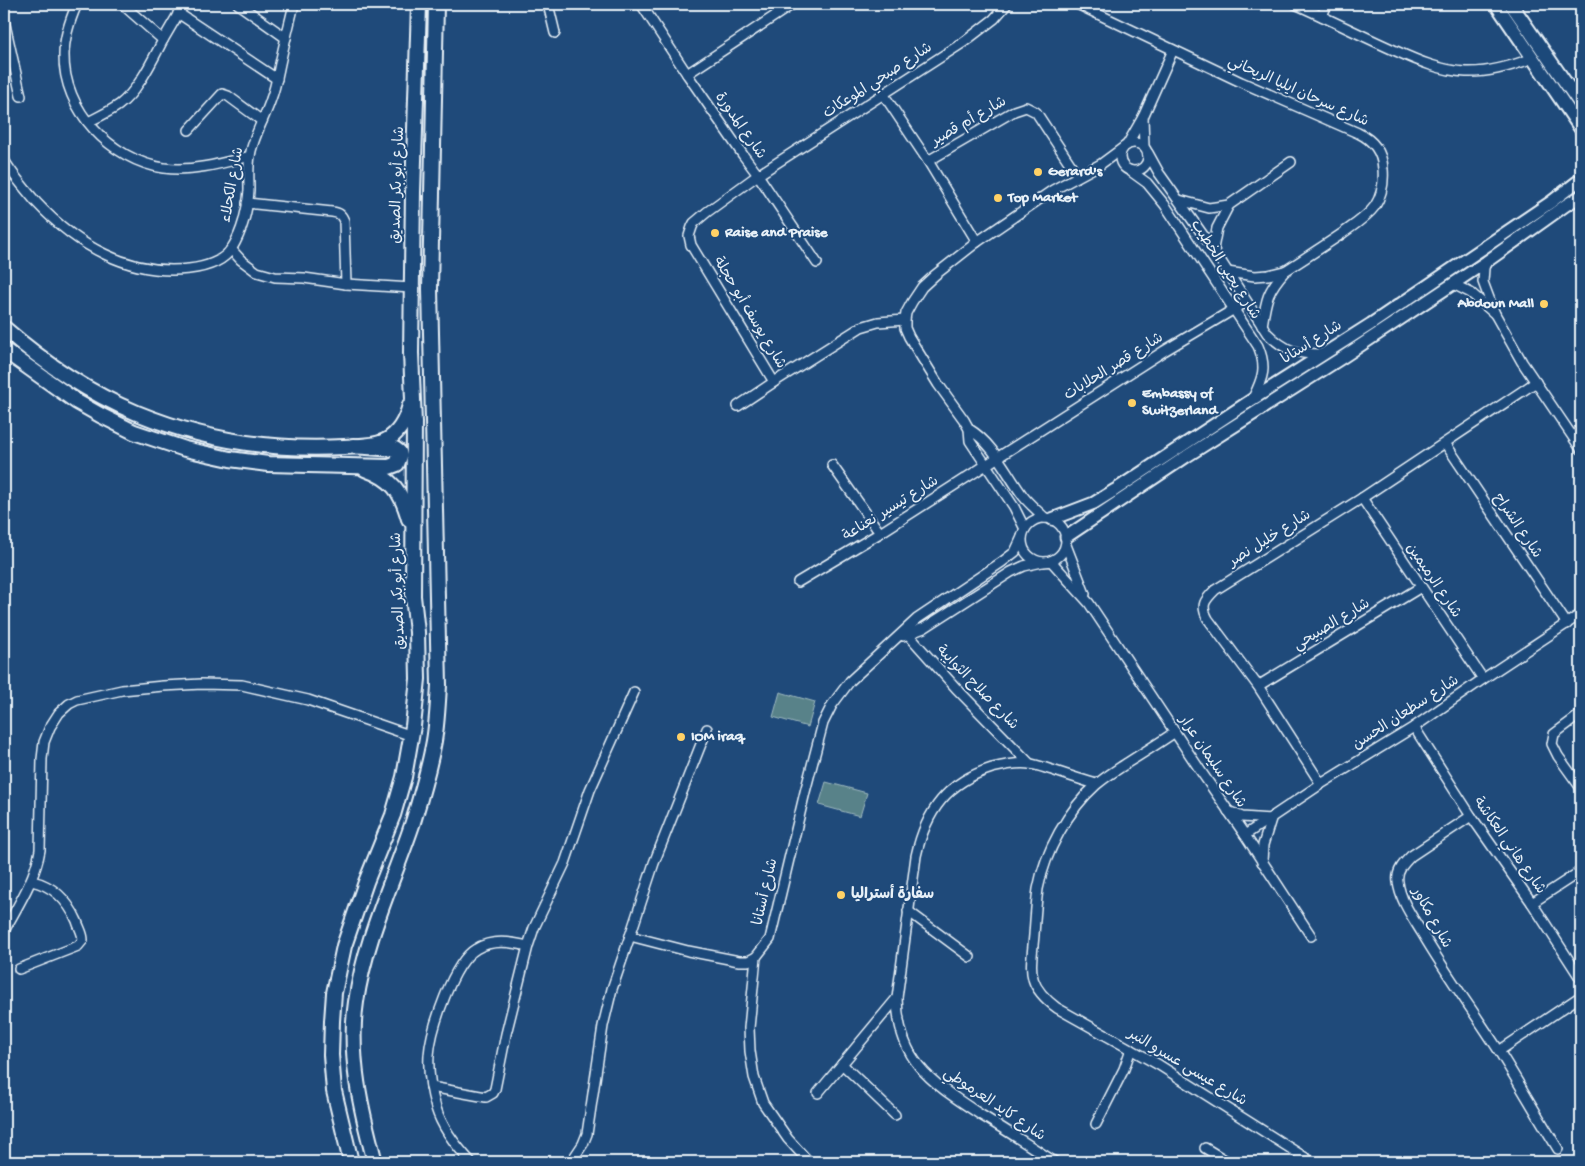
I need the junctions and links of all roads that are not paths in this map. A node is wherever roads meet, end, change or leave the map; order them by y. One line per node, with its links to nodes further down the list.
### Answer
1 (77, 4): 32 (street)
2 (122, 4): 22 (street)
3 (184, 4): 17 (street)
4 (238, 4): 21 (street)
5 (294, 4): 21 (street, شارع الكحلاء)
6 (419, 4): 59 (main road, شارع أبو بكر الصديق)
7 (436, 4): 135 (main road)
8 (548, 4): 20 (street)
9 (641, 4): 25 (street, شارع المدورة)
10 (792, 4): 25 (street)
11 (1007, 4): 27 (street, شارع صبحي الموعكات)
12 (1077, 4): 23 (street, شارع سرحان ايليا الريحاني)
13 (1295, 4): 18 (street)
14 (1327, 4): 18 (street)
15 (1496, 4): 24 (main road)
16 (1511, 4): 29 (main road)
17 (178, 13): 22 (street); 26 (street)
18 (1322, 16): 24 (street)
19 (4, 20): 28 (street)
20 (555, 33)
21 (286, 38): 26 (street, شارع الكحلاء)
22 (163, 40): 32 (street)
23 (1174, 50): 30 (street); 55 (street, شارع سرحان ايليا الريحاني)
24 (1533, 58): 33 (main road)
25 (687, 74): 43 (street, شارع المدورة)
26 (277, 79): 31 (street, شارع الكحلاء)
27 (884, 95): 39 (street); 43 (street, شارع صبحي الموعكات)
28 (21, 96)
29 (1581, 105)
30 (1143, 117): 35 (street); 36 (street)
31 (262, 121): 34 (street); 37 (street, شارع الكحلاء)
32 (88, 122): 37 (street)
33 (1581, 129)
34 (188, 130)
35 (1125, 146): 36 (street); 41 (street); 42 (street)
36 (1146, 150): 42 (street); 47 (street, شارع يحيى الخطيب)
37 (250, 156): 48 (street, شارع الكحلاء)
38 (4, 160): 51 (street)
39 (928, 161): 44 (street, شارع أم قصير); 50 (street)
40 (1291, 162): 49 (street, شارع يحيى الخطيب)
41 (1101, 164): 42 (street); 44 (street)
42 (1127, 168): 61 (street, شارع يحيى الخطيب)
43 (758, 174): 54 (street, شارع المدورة); 68 (street, شارع يوسف أبو حجلة)
44 (1078, 176): 50 (street)
45 (1581, 179): 67 (street, شارع أستانا)
46 (1581, 196): 53 (street, شارع أستانا)
47 (1179, 200): 49 (street, شارع يحيى الخطيب); 52 (street, شارع يحيى الخطيب)
48 (247, 203): 51 (street, شارع الكحلاء); 57 (street)
49 (1229, 205): 52 (street, شارع يحيى الخطيب)
50 (977, 242): 63 (street)
51 (231, 249): 57 (street)
52 (1213, 250): 56 (street, شارع يحيى الخطيب)
53 (1486, 262): 58 (street, شارع أستانا); 62 (street)
54 (817, 263)
55 (1285, 271): 56 (street, شارع سرحان ايليا الريحاني); 64 (street, شارع سرحان ايليا الريحاني)
56 (1227, 272): 60 (street, شارع يحيى الخطيب)
57 (346, 284): 59 (street)
58 (1453, 284): 62 (street); 86 (street, شارع أستانا)
59 (412, 288): 70 (main road, شارع أبو بكر الصديق)
60 (1246, 302): 61 (street, شارع قصر الحلابات); 64 (street, شارع يحيى الخطيب)
61 (1234, 309): 71 (street, شارع يحيى الخطيب); 77 (street, شارع قصر الحلابات)
62 (1495, 314): 69 (street)
63 (905, 320): 68 (street); 73 (street)
64 (1262, 326): 67 (street, شارع يحيى الخطيب)
65 (4, 328): 75 (main road)
66 (4, 350): 79 (main road)
67 (1323, 354): 71 (street, شارع أستانا)
68 (774, 382): 72 (street)
69 (1536, 382): 74 (street, شارع خليل نصر); 76 (street)
70 (413, 392): 75 (main road); 83 (main road, شارع أبو بكر الصديق)
71 (1253, 399): 82 (street, شارع أستانا)
72 (738, 406)
73 (969, 430): 77 (street); 80 (street)
74 (1445, 443): 81 (street, شارع خليل نصر); 92 (street, شارع الشراح)
75 (353, 446): 79 (main road)
76 (1581, 449)
77 (998, 458): 80 (street, شارع تيسير نعناعة); 82 (street)
78 (832, 465): 84 (street)
79 (355, 466): 83 (main road)
80 (985, 466): 84 (street, شارع تيسير نعناعة); 85 (street)
81 (1362, 498): 89 (street, شارع الرميمين); 95 (street, شارع خليل نصر)
82 (1048, 518): 85 (street); 86 (street)
83 (413, 532): 101 (main road, شارع أبو بكر الصديق)
84 (880, 532): 88 (street, شارع تيسير نعناعة)
85 (1024, 533): 87 (street); 93 (street, شارع أستانا)
86 (1066, 541): 87 (street); 90 (street, شارع سليمان عرار)
87 (1046, 562): 90 (street, شارع سليمان عرار); 93 (street, شارع أستانا)
88 (798, 582)
89 (1421, 587): 94 (street, شارع الرميمين); 95 (street, شارع الصبيحي)
90 (1089, 603): 100 (street, شارع سليمان عرار)
91 (1581, 614): 92 (street, شارع سطعان الحسن)
92 (1567, 624): 94 (street, شارع سطعان الحسن)
93 (906, 633): 102 (street, شارع صلاح الثوايبة); 119 (street, شارع أستانا)
94 (1483, 679): 98 (street, شارع سطعان الحسن)
95 (1258, 686): 104 (street, شارع خليل نصر)
96 (634, 692): 118 (street)
97 (1581, 714): 105 (street)
98 (1414, 727): 104 (street, شارع سطعان الحسن); 107 (street, شارع هاني العكاشة)
99 (707, 729): 116 (street)
100 (1176, 732): 103 (street); 106 (street, شارع سليمان عرار)
101 (412, 736): 112 (street); 134 (main road, شارع أبو بكر الصديق)
102 (1030, 764): 103 (street, شارع كايد العرموطي); 114 (street, شارع كايد العرموطي)
103 (1096, 784): 125 (street, شارع عيسى عسرو النبر)
104 (1321, 784): 108 (street, شارع سطعان الحسن)
105 (1581, 788)
106 (1228, 811): 108 (street); 109 (street, شارع سليمان عرار)
107 (1471, 816): 113 (street, شارع هاني العكاشة); 126 (street, شارع مكاور)
108 (1271, 819): 109 (street, شارع سطعان الحسن); 110 (street)
109 (1245, 836): 110 (street, شارع سليمان عرار)
110 (1262, 862): 117 (street, شارع سليمان عرار)
111 (1581, 872): 113 (street)
112 (32, 881): 115 (street); 121 (street)
113 (1532, 904): 122 (street, شارع هاني العكاشة)
114 (908, 911): 120 (street); 124 (street, شارع كايد العرموطي)
115 (4, 931)
116 (630, 936): 119 (street); 137 (street)
117 (1311, 936)
118 (528, 946): 128 (street); 128 (street)
119 (756, 957): 138 (street)
120 (970, 957)
121 (19, 969)
122 (1581, 979)
123 (1581, 996): 126 (street)
124 (897, 998): 127 (street); 139 (street, شارع كايد العرموطي)
125 (1131, 1049): 131 (street); 141 (street, شارع عيسى عسرو النبر)
126 (1499, 1051): 133 (street, شارع مكاور)
127 (842, 1064): 129 (street); 130 (street)
128 (431, 1087): 136 (street)
129 (818, 1093)
130 (895, 1115)
131 (1096, 1124)
132 (1205, 1148): 140 (street)
133 (1558, 1149)
134 (352, 1162)
135 (375, 1162)
136 (471, 1162)
137 (571, 1162)
138 (809, 1162)
139 (1055, 1162)
140 (1228, 1162)
141 (1312, 1162)

